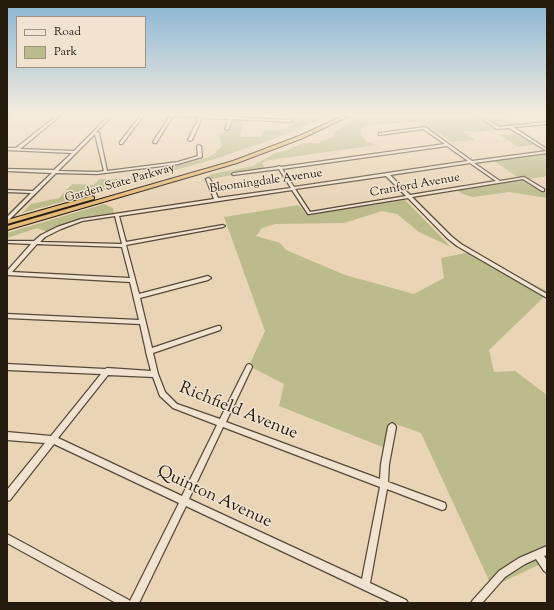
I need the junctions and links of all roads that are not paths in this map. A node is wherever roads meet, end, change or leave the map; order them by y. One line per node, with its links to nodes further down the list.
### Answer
1 (24, 143): 10 (street)
2 (84, 143): 12 (street)
3 (99, 143): 17 (street)
4 (271, 143): 29 (highway, Garden State Parkway)
5 (285, 143): 31 (highway, Garden State Parkway)
6 (535, 143): 11 (street)
7 (447, 145): 13 (street); 14 (street)
8 (199, 146): 17 (street)
9 (7, 149): 10 (street)
10 (17, 149): 12 (street)
11 (547, 151): 13 (street, Bloomingdale Avenue)
12 (75, 152): 16 (street)
13 (470, 162): 19 (street, Bloomingdale Avenue); 21 (street)
14 (279, 167): 18 (street); 22 (street)
15 (7, 170): 16 (street)
16 (54, 172): 17 (street); 25 (street)
17 (106, 172)
18 (234, 174)
19 (387, 174): 22 (street, Bloomingdale Avenue); 26 (street)
20 (208, 179): 27 (street)
21 (499, 182): 24 (street, Cranford Avenue); 26 (street, Cranford Avenue)
22 (293, 188): 26 (street, Cranford Avenue); 27 (street, Bloomingdale Avenue)
23 (7, 190): 25 (street)
24 (543, 190)
25 (34, 192): 29 (street)
26 (410, 197): 38 (street)
27 (216, 199): 28 (street, Bloomingdale Avenue)
28 (117, 214): 33 (street, Bloomingdale Avenue); 34 (street, Richfield Avenue)
29 (9, 218)
30 (223, 226): 34 (street)
31 (7, 228)
32 (9, 242): 33 (street)
33 (34, 243): 34 (street); 35 (street, Bloomingdale Avenue)
34 (124, 245): 37 (street, Richfield Avenue)
35 (7, 273): 37 (street)
36 (208, 278): 39 (street)
37 (132, 280): 39 (street, Richfield Avenue)
38 (547, 296)
39 (136, 297): 41 (street, Richfield Avenue)
40 (7, 316): 41 (street)
41 (142, 322): 43 (street, Richfield Avenue)
42 (218, 328): 43 (street)
43 (150, 352): 47 (street, Richfield Avenue)
44 (7, 366): 46 (street)
45 (250, 367): 48 (street)
46 (107, 372): 47 (street); 51 (street)
47 (155, 374): 48 (street, Richfield Avenue)
48 (223, 424): 52 (street, Richfield Avenue); 54 (street)
49 (392, 427): 52 (street)
50 (7, 436): 51 (street, Quinton Avenue)
51 (53, 440): 53 (street); 54 (street, Quinton Avenue)
52 (384, 485): 55 (street, Richfield Avenue); 60 (street)
53 (7, 497)
54 (185, 501): 60 (street, Quinton Avenue); 62 (street)
55 (442, 506)
56 (7, 538): 61 (street)
57 (547, 550): 58 (street)
58 (538, 554): 59 (street); 64 (street)
59 (547, 568)
60 (365, 585): 63 (street, Quinton Avenue)
61 (126, 603)
62 (134, 603)
63 (403, 603)
64 (476, 603)

